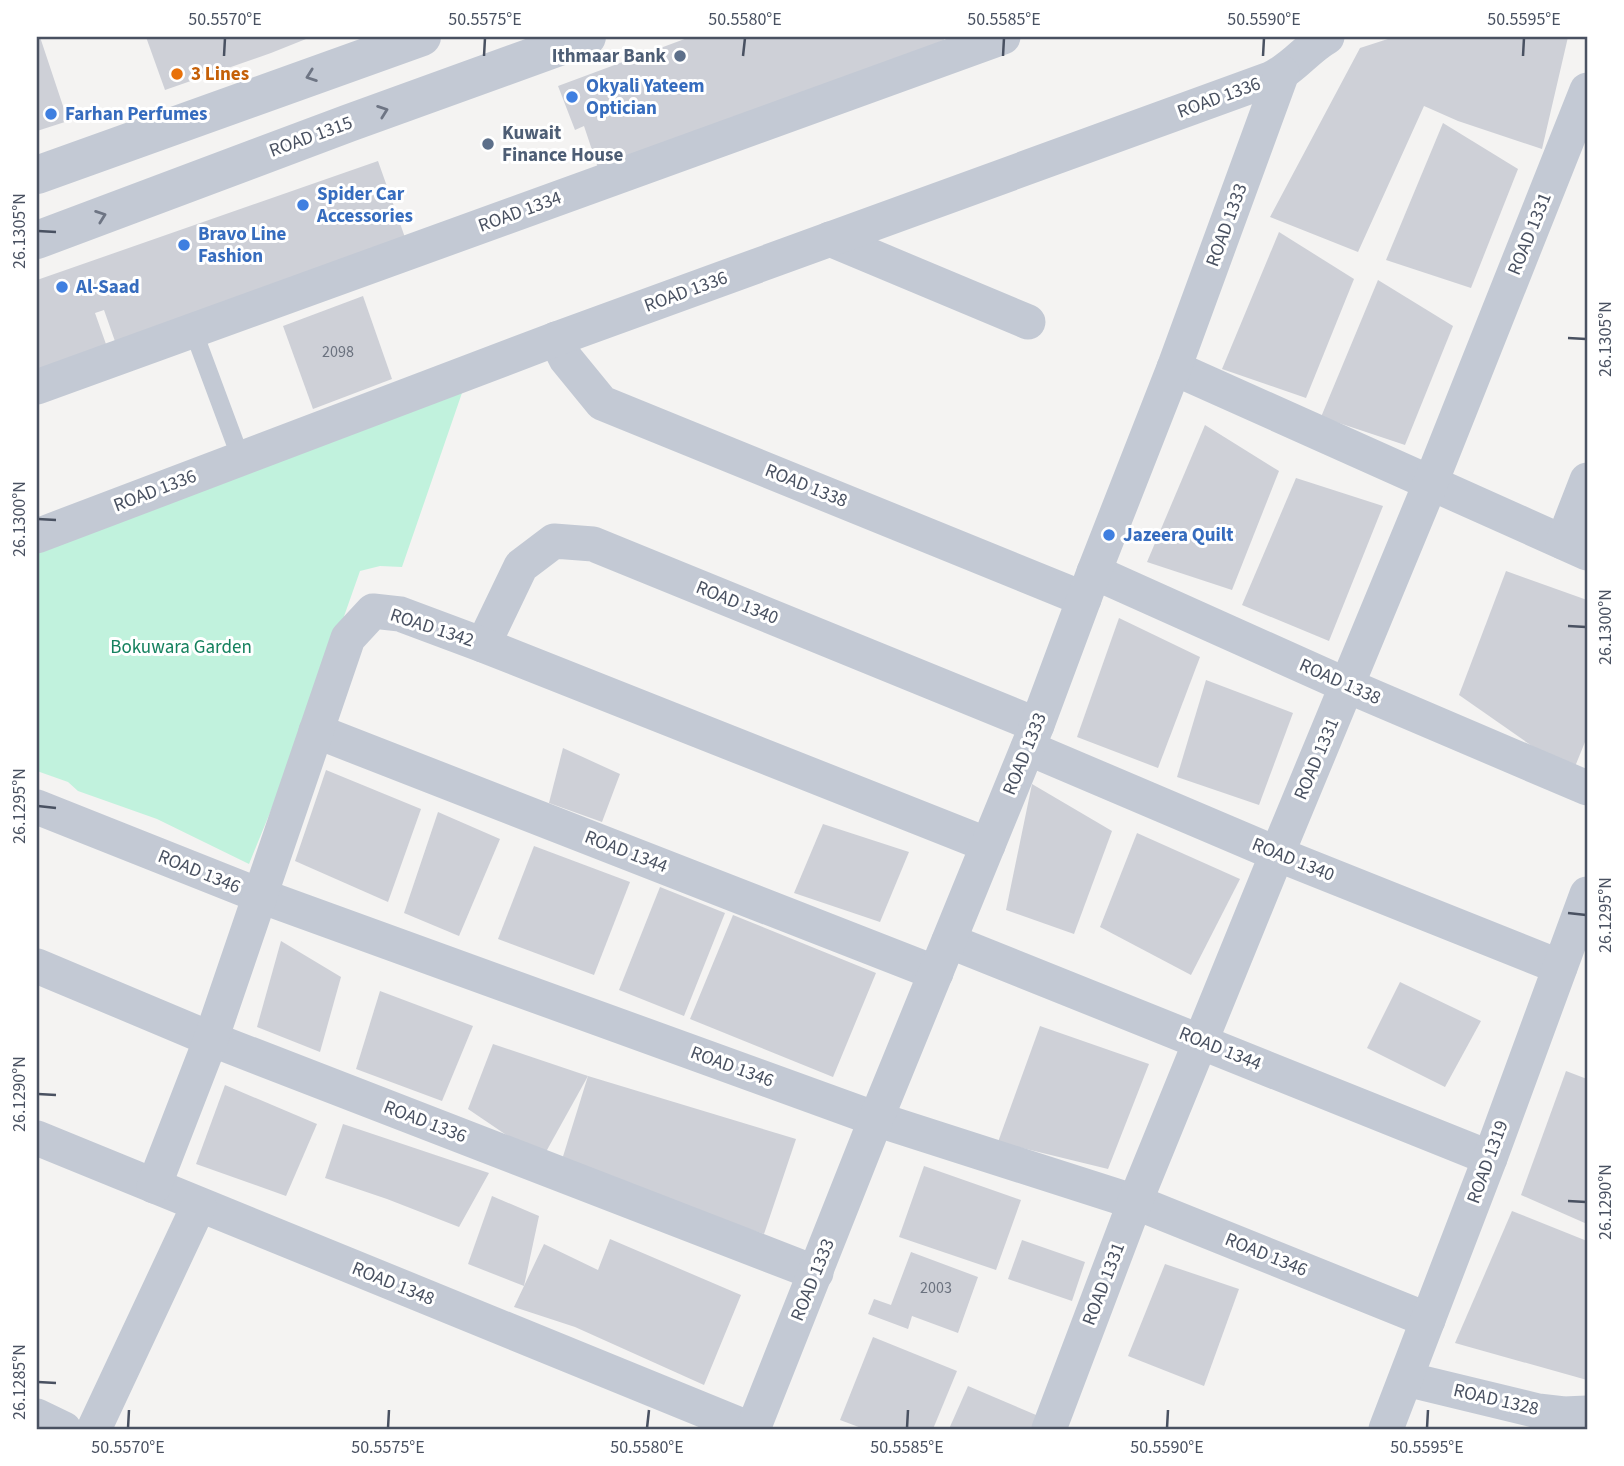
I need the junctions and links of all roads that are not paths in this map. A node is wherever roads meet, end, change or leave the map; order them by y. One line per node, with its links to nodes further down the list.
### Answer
1 (422, 37): 7 (street, one-way to 7)
2 (587, 37): 9 (street, ROAD 1315, one-way to 2)
3 (1003, 37): 11 (street, ROAD 1334)
4 (1320, 38): 5 (street, ROAD 1336)
5 (1282, 73): 8 (street, ROAD 1336); 13 (street, ROAD 1333)
6 (1587, 90): 17 (street, ROAD 1331)
7 (37, 175)
8 (830, 239): 10 (street); 12 (street, ROAD 1336)
9 (37, 240)
10 (1028, 322)
11 (193, 330): 14 (street, ROAD 1334); 15 (lane)
12 (556, 339): 15 (street, ROAD 1336); 20 (street, ROAD 1338)
13 (1174, 369): 17 (street); 20 (street, ROAD 1333)
14 (37, 387)
15 (241, 458): 18 (street, ROAD 1336)
16 (1587, 480): 19 (street)
17 (1432, 482): 19 (street); 22 (street, ROAD 1331)
18 (37, 536)
19 (1575, 547)
20 (1089, 586): 22 (street, ROAD 1338); 24 (street, ROAD 1333)
21 (484, 645): 23 (street, ROAD 1342); 24 (street, ROAD 1340); 27 (street, ROAD 1342)
22 (1348, 686): 25 (street, ROAD 1338); 28 (street, ROAD 1331)
23 (316, 732): 30 (street, ROAD 1342); 34 (street, ROAD 1344)
24 (1032, 737): 27 (street, ROAD 1333); 28 (street, ROAD 1340)
25 (1587, 788)
26 (37, 807): 30 (street, ROAD 1346)
27 (988, 845): 31 (street, ROAD 1333)
28 (1277, 854): 33 (street, ROAD 1340); 36 (street, ROAD 1331)
29 (1587, 894): 33 (street, ROAD 1319)
30 (261, 896): 35 (street, ROAD 1342); 37 (street, ROAD 1346)
31 (950, 941): 34 (street, ROAD 1333); 36 (street, ROAD 1344)
32 (37, 966): 35 (street, ROAD 1336)
33 (1560, 967): 39 (street, ROAD 1319)
34 (936, 973): 37 (street, ROAD 1333)
35 (211, 1040): 40 (street, ROAD 1342); 43 (street, ROAD 1336)
36 (1201, 1042): 39 (street, ROAD 1344); 41 (street, ROAD 1331)
37 (876, 1119): 41 (street, ROAD 1346); 43 (street, ROAD 1333)
38 (37, 1138): 40 (street, ROAD 1348)
39 (1490, 1158): 44 (street, ROAD 1319)
40 (154, 1186): 42 (street, ROAD 1348)
41 (1135, 1202): 44 (street, ROAD 1346); 51 (street, ROAD 1331)
42 (199, 1205): 49 (street); 50 (street, ROAD 1348)
43 (816, 1273): 50 (street, ROAD 1333)
44 (1429, 1320): 45 (street, ROAD 1319)
45 (1406, 1379): 47 (street, ROAD 1328); 52 (street, ROAD 1319)
46 (37, 1416): 48 (street)
47 (1572, 1418)
48 (64, 1429)
49 (94, 1429)
50 (751, 1429)
51 (1049, 1429)
52 (1386, 1429)

